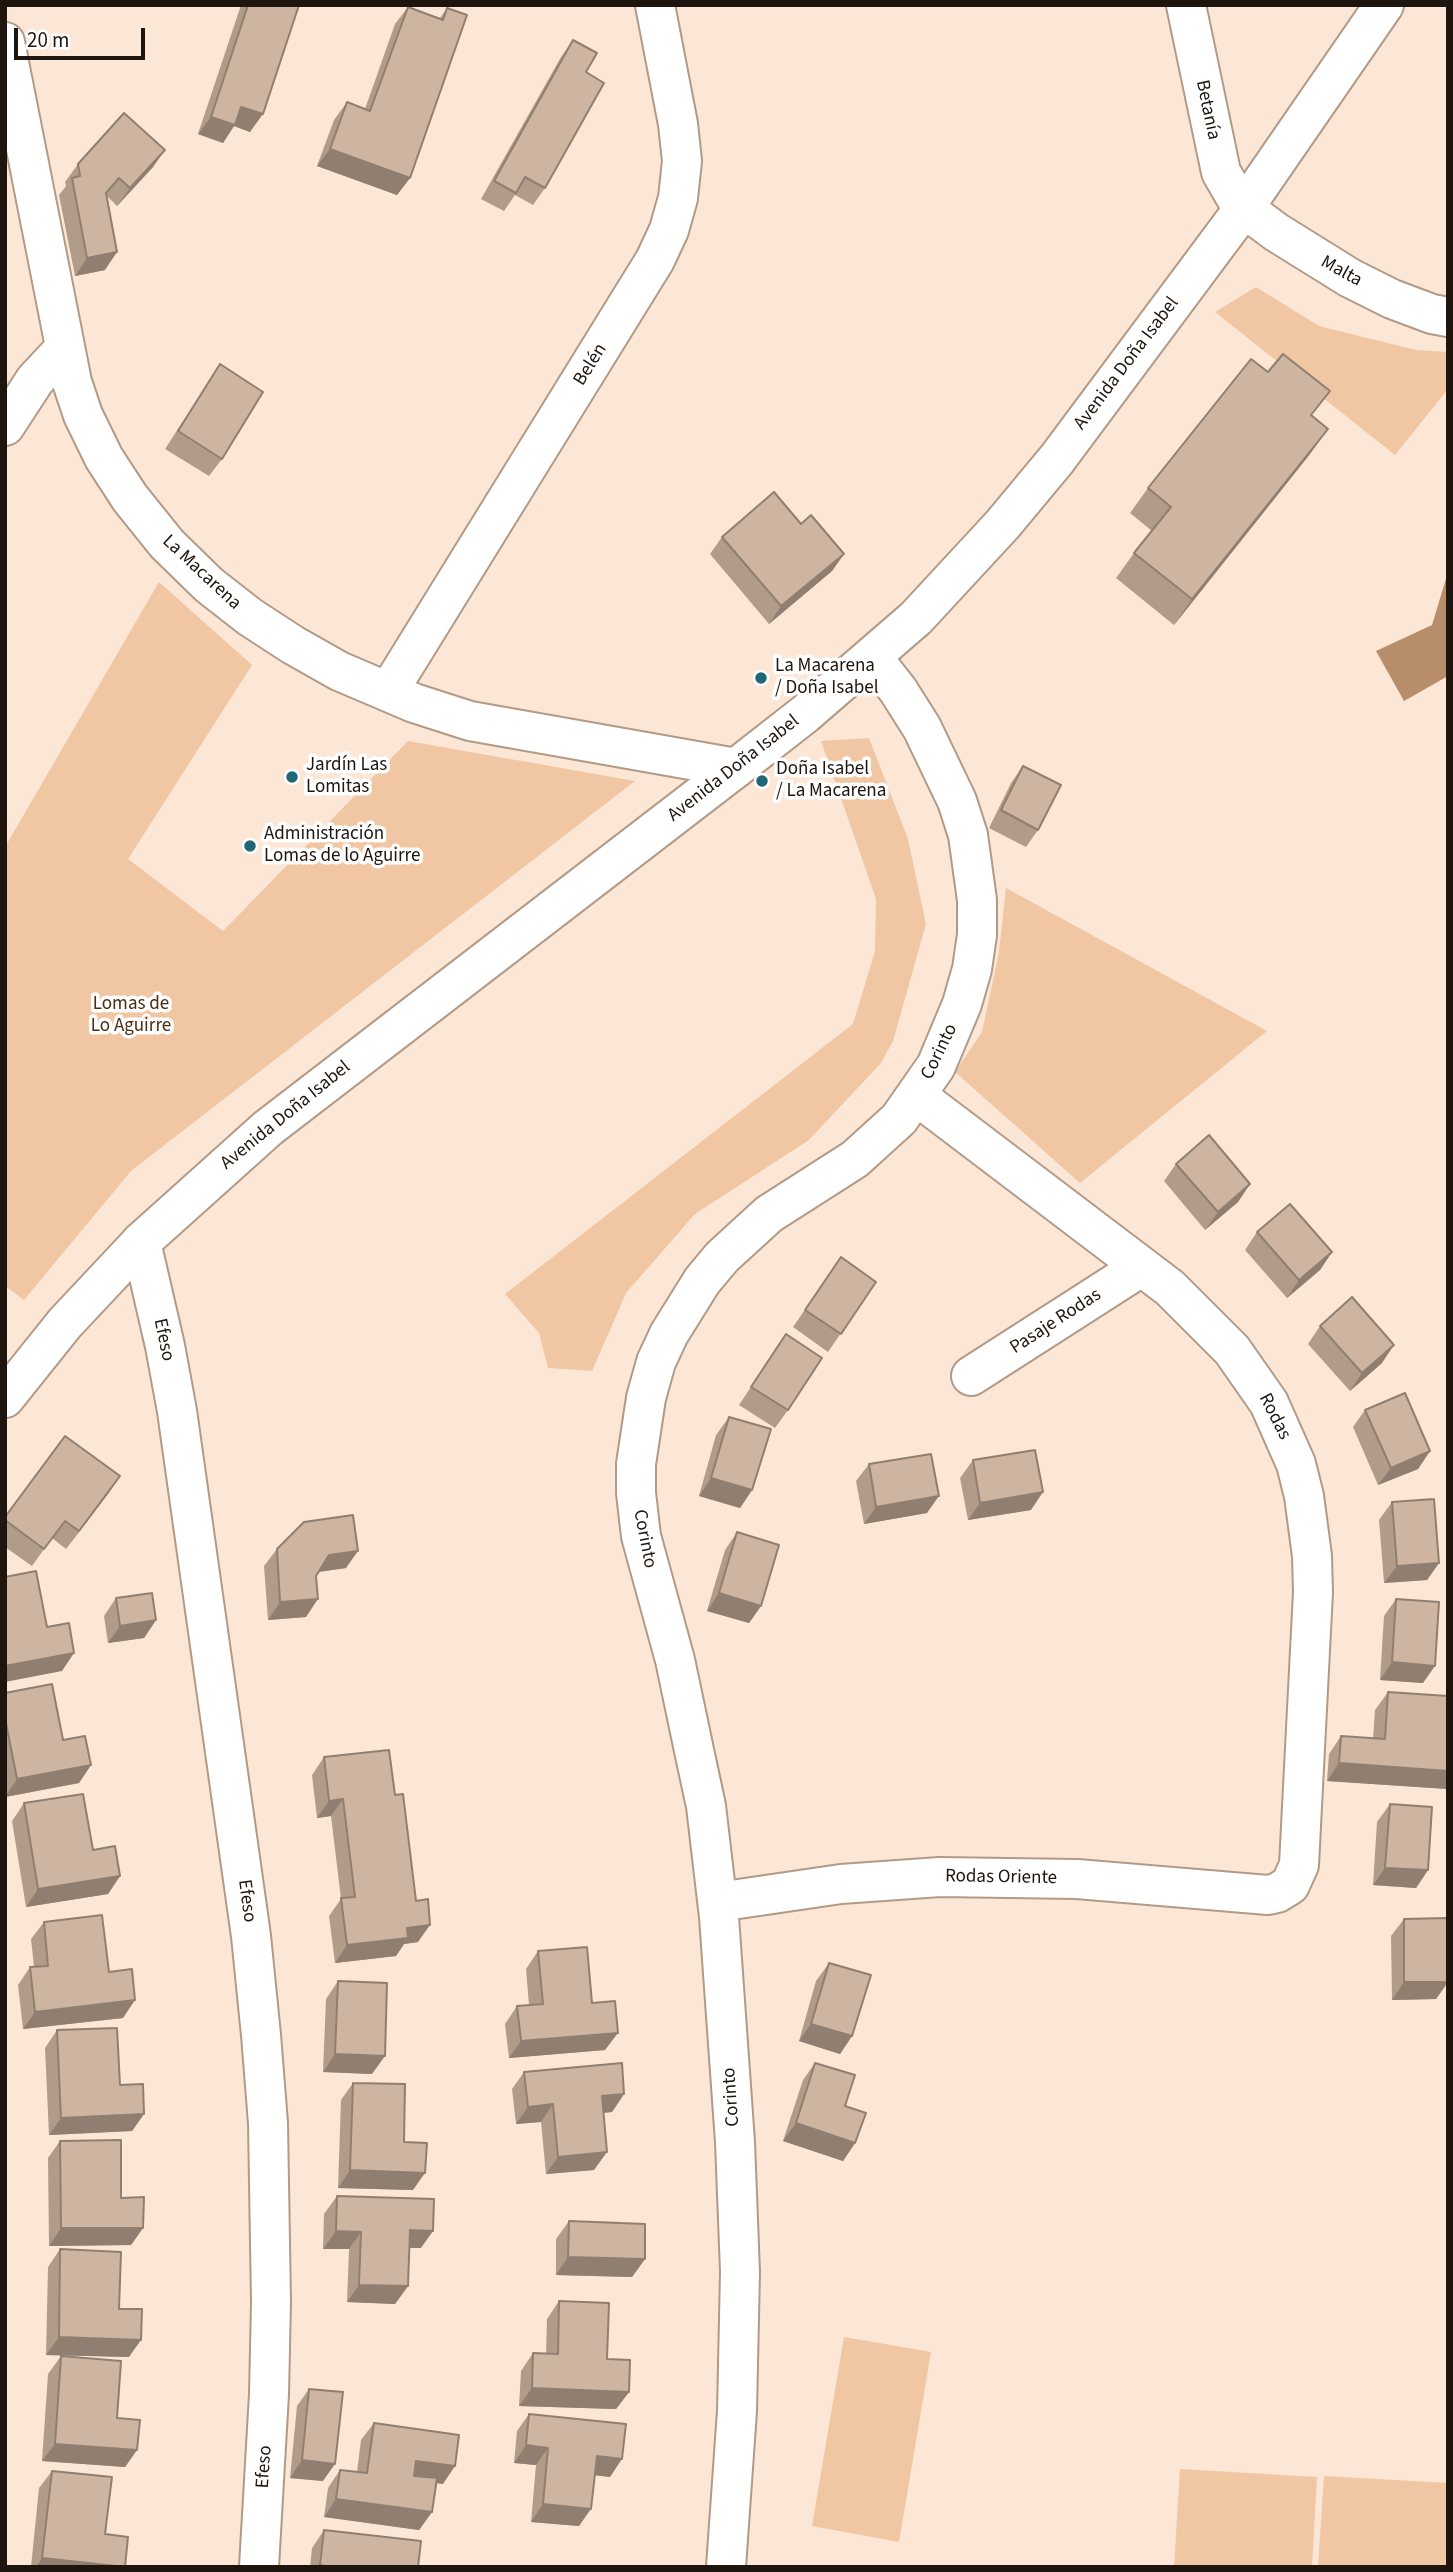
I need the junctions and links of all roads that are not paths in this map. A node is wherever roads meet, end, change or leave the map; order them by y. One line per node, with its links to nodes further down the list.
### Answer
1 (655, 5): 10 (street, Belén)
2 (1186, 5): 5 (street, Betanía)
3 (1384, 5): 5 (street, Avenida Doña Isabel)
4 (5, 42): 7 (street, La Macarena)
5 (1244, 208): 6 (street, Malta); 9 (street, Avenida Doña Isabel)
6 (1448, 317)
7 (64, 349): 8 (street); 10 (street, La Macarena)
8 (5, 426)
9 (872, 657): 11 (street, Avenida Doña Isabel); 12 (street, Corinto)
10 (388, 692): 11 (street, La Macarena)
11 (736, 768): 13 (street, Avenida Doña Isabel)
12 (917, 1096): 14 (street, Rodas); 18 (street, Corinto)
13 (141, 1242): 16 (street, Avenida Doña Isabel); 19 (street, Efeso)
14 (1140, 1267): 15 (street, Pasaje Rodas); 17 (street, Rodas)
15 (971, 1377)
16 (5, 1398)
17 (1284, 1889): 18 (street, Rodas Oriente)
18 (718, 1902): 20 (street, Corinto)
19 (259, 2567)
20 (726, 2567)

